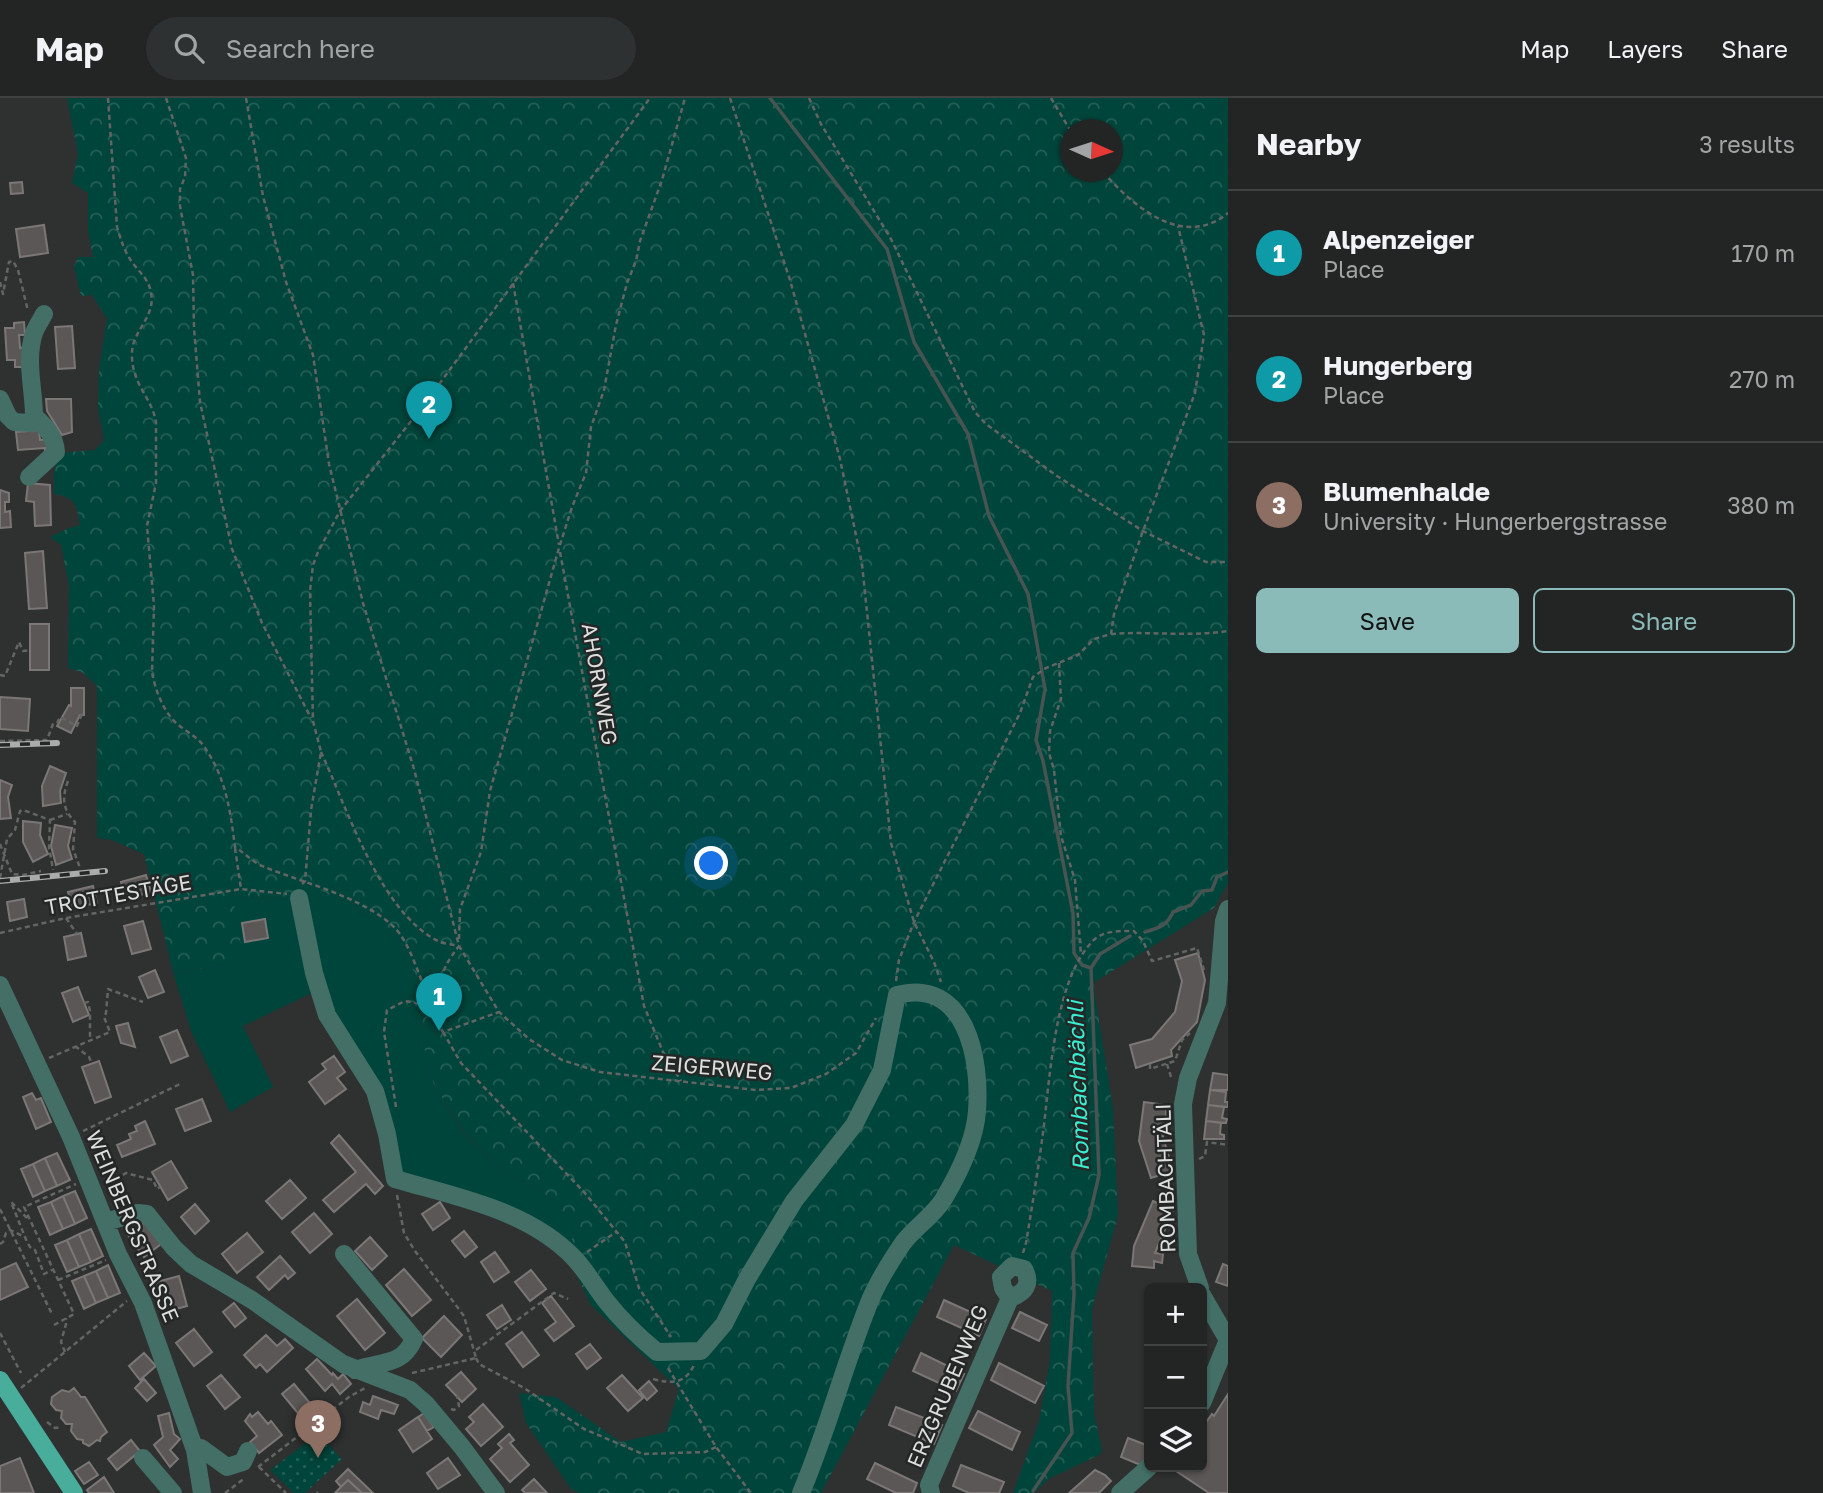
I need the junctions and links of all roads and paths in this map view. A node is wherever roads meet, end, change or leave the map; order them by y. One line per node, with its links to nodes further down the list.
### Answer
1 (108, 98): 36 (path)
2 (166, 98): 29 (path)
3 (246, 98): 19 (path, ZEIGERWEG)
4 (650, 98): 14 (path)
5 (685, 98): 21 (path)
6 (730, 98): 46 (path)
7 (809, 98): 20 (path)
8 (1051, 98): 9 (path)
9 (1063, 119)
10 (1112, 182): 12 (path)
11 (1228, 213): 12 (path)
12 (1178, 226): 20 (path)
13 (0, 282): 15 (path)
14 (513, 283): 19 (path); 21 (path, AHORNWEG)
15 (42, 318): 17 (street)
16 (0, 399): 17 (street)
17 (34, 416): 18 (street)
18 (29, 478)
19 (340, 511): 29 (path); 49 (path, ZEIGERWEG)
20 (1143, 531): 22 (path); 24 (path)
21 (559, 548): 49 (path); 68 (path, AHORNWEG)
22 (1228, 562)
23 (1228, 631): 24 (path)
24 (1111, 634): 26 (path)
25 (30, 650): 27 (path)
26 (1059, 663): 46 (path); 50 (path)
27 (0, 675)
28 (82, 714): 30 (path)
29 (313, 721): 31 (path)
30 (0, 741)
31 (321, 752): 43 (path); 49 (path)
32 (68, 781): 33 (path)
33 (67, 814): 34 (path); 38 (path)
34 (50, 820): 37 (path); 39 (path)
35 (0, 844): 37 (path)
36 (235, 847): 42 (path); 43 (path)
37 (5, 857): 40 (path); 41 (path)
38 (80, 868)
39 (53, 870)
40 (41, 871)
41 (0, 877)
42 (242, 889): 43 (path, TROTTESTÄGE); 45 (path, TROTTESTÄGE)
43 (302, 889): 57 (path); 75 (street)
44 (1228, 909): 51 (street, ROMBACHTÄLI)
45 (66, 918): 47 (path, TROTTESTÄGE); 48 (path)
46 (914, 922): 53 (path); 55 (path)
47 (0, 933)
48 (77, 934)
49 (459, 946): 58 (path, ZEIGERWEG); 60 (path)
50 (1081, 958): 51 (path); 87 (path)
51 (1222, 981): 73 (street, ROMBACHTÄLI)
52 (0, 985): 65 (street, WEINBERGSTRASSE)
53 (897, 995): 55 (street); 100 (street)
54 (143, 1002): 63 (path)
55 (948, 1002): 126 (street)
56 (84, 1003): 63 (path)
57 (431, 1006): 60 (path); 70 (path)
58 (499, 1012): 61 (path); 68 (path, ZEIGERWEG)
59 (879, 1013): 68 (path, ZEIGERWEG)
60 (436, 1021): 61 (path)
61 (443, 1032): 81 (path)
62 (1187, 1034): 67 (path)
63 (90, 1040): 64 (path)
64 (75, 1046): 65 (path); 66 (path)
65 (36, 1063): 71 (street, WEINBERGSTRASSE)
66 (92, 1063)
67 (1150, 1065)
68 (682, 1082)
69 (182, 1083): 71 (path)
70 (397, 1109)
71 (71, 1137): 74 (street, WEINBERGSTRASSE)
72 (1228, 1145): 73 (path)
73 (1184, 1167): 90 (street, ROMBACHTÄLI)
74 (89, 1178): 78 (path); 79 (street, WEINBERGSTRASSE)
75 (395, 1179): 86 (street); 99 (path)
76 (160, 1187): 79 (path)
77 (0, 1209): 80 (path)
78 (30, 1220): 82 (path); 88 (path)
79 (109, 1221): 84 (street, WEINBERGSTRASSE); 104 (street)
80 (10, 1230): 82 (path); 83 (path); 94 (path)
81 (616, 1232): 86 (path); 102 (path)
82 (25, 1237): 88 (path)
83 (0, 1244)
84 (118, 1254): 89 (path); 91 (street, WEINBERGSTRASSE)
85 (344, 1254): 104 (street)
86 (575, 1260): 102 (street)
87 (1018, 1266): 127 (street, ERZGRUBENWEG)
88 (53, 1270): 89 (path)
89 (58, 1280): 95 (path)
90 (1198, 1283)
91 (138, 1293): 101 (path); 114 (street, WEINBERGSTRASSE)
92 (568, 1299): 99 (path)
93 (1207, 1303): 98 (street)
94 (52, 1314)
95 (66, 1318): 96 (path); 101 (path)
96 (54, 1325)
97 (0, 1334): 105 (path)
98 (1228, 1340): 110 (street)
99 (474, 1350): 103 (path)
100 (701, 1351): 102 (street); 109 (path)
101 (65, 1352): 111 (path)
102 (678, 1353)
103 (475, 1358): 106 (path); 113 (path)
104 (355, 1370): 124 (street)
105 (21, 1373)
106 (408, 1374)
107 (653, 1379): 109 (path)
108 (0, 1380): 111 (main road)
109 (677, 1381): 113 (path)
110 (1207, 1391)
111 (10, 1396): 119 (main road)
112 (349, 1397): 117 (path)
113 (716, 1447): 125 (path)
114 (195, 1450): 115 (street); 121 (street, WEINBERGSTRASSE)
115 (248, 1451)
116 (144, 1458): 120 (street)
117 (258, 1467): 122 (path); 123 (path)
118 (1144, 1471): 128 (street)
119 (74, 1493)
120 (173, 1493)
121 (202, 1493)
122 (225, 1493)
123 (286, 1493)
124 (496, 1493)
125 (751, 1493)
126 (801, 1493)
127 (932, 1493)
128 (1120, 1493)

